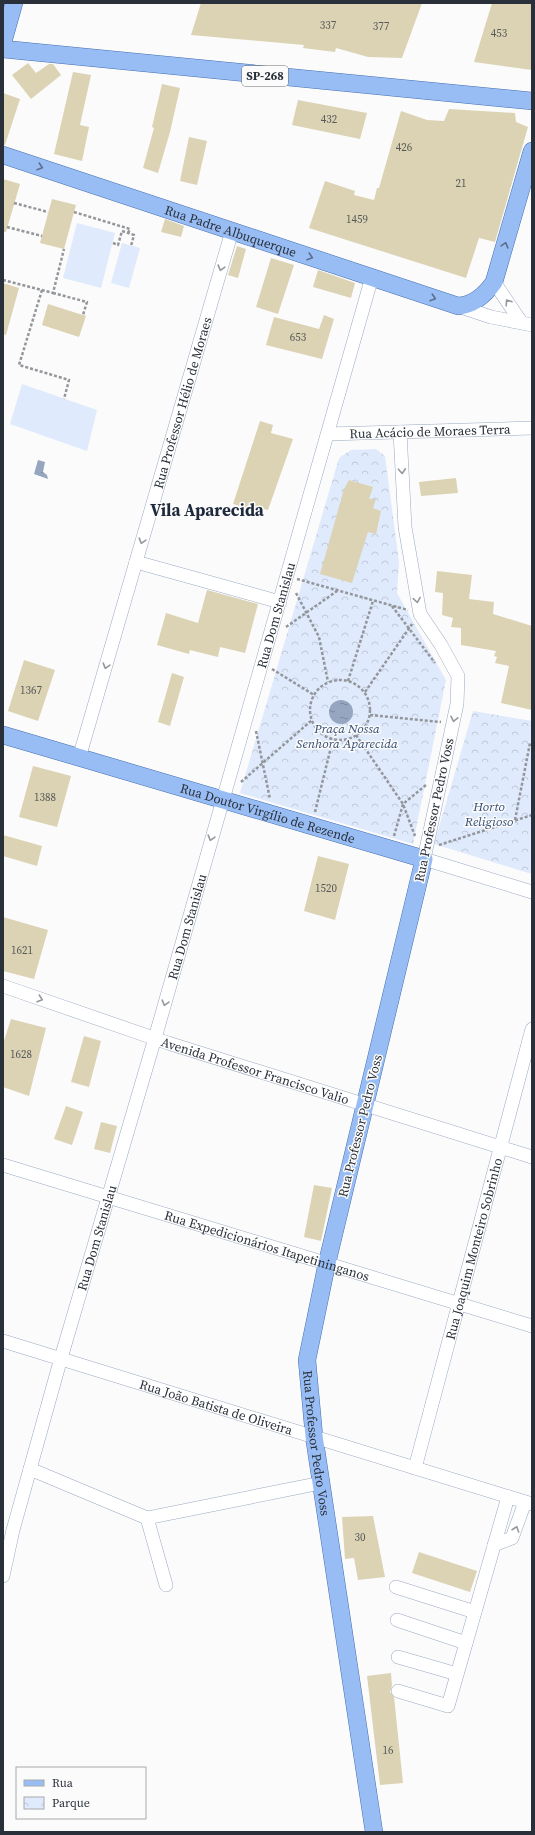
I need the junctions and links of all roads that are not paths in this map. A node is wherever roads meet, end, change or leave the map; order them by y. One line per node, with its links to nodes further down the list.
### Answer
1 (14, 3): 2 (main road)
2 (3, 42)
3 (3, 49): 4 (main road, SP-268)
4 (531, 102)
5 (532, 151): 9 (main road, one-way to 5)
6 (3, 155): 7 (main road, Rua Padre Albuquerque, one-way to 7)
7 (232, 231): 8 (main road, Rua Padre Albuquerque, one-way to 8); 15 (street, Rua Professor Hélio de Moraes, one-way to 15)
8 (372, 277): 10 (main road, Rua Padre Albuquerque, one-way to 10); 14 (street, Rua Dom Stanislau)
9 (494, 282): 10 (main road); 11 (street, Rua Padre Albuquerque, one-way to 9)
10 (458, 306): 11 (street, Rua Padre Albuquerque)
11 (528, 321)
12 (532, 428): 13 (street, Rua Acácio de Moraes Terra)
13 (400, 432): 14 (street, Rua Acácio de Moraes Terra); 20 (street, Rua Professor Pedro Voss, one-way to 20)
14 (328, 434): 16 (street, Rua Dom Stanislau)
15 (136, 562): 16 (street); 18 (street, Rua Professor Hélio de Moraes, one-way to 18)
16 (280, 602): 19 (street, Rua Dom Stanislau)
17 (3, 736): 18 (main road, Rua Doutor Virgílio de Rezende)
18 (79, 758): 19 (main road, Rua Doutor Virgílio de Rezende)
19 (222, 800): 20 (main road, Rua Doutor Virgílio de Rezende); 24 (street, Rua Dom Stanislau, one-way to 24)
20 (425, 854): 21 (street, Rua Doutor Virgílio de Rezende); 25 (main road, Rua Professor Pedro Voss)
21 (532, 892)
22 (3, 986): 24 (street, Avenida Professor Francisco Valio, one-way to 24)
23 (532, 1029): 26 (street, Rua Joaquim Monteiro Sobrinho)
24 (155, 1038): 25 (street, Avenida Professor Francisco Valio); 29 (street, Rua Dom Stanislau)
25 (365, 1105): 26 (street, Avenida Professor Francisco Valio); 30 (main road, Rua Professor Pedro Voss)
26 (500, 1148): 27 (street, Avenida Professor Francisco Valio); 31 (street, Rua Joaquim Monteiro Sobrinho)
27 (532, 1157)
28 (3, 1165): 29 (street, Rua Expedicionários Itapetininganos)
29 (108, 1197): 30 (street, Rua Expedicionários Itapetininganos); 34 (street, Rua Dom Stanislau)
30 (327, 1263): 31 (street, Rua Expedicionários Itapetininganos); 35 (main road, Rua Professor Pedro Voss)
31 (459, 1304): 32 (street, Rua Expedicionários Itapetininganos); 36 (street, Rua Joaquim Monteiro Sobrinho)
32 (532, 1326)
33 (3, 1341): 34 (street, Rua João Batista de Oliveira)
34 (61, 1358): 35 (street, Rua João Batista de Oliveira); 37 (street, Rua Dom Stanislau)
35 (314, 1436): 36 (street, Rua João Batista de Oliveira); 38 (main road, Rua Professor Pedro Voss)
36 (415, 1468): 39 (street, Rua João Batista de Oliveira)
37 (30, 1469): 41 (street); 42 (street, Rua Dom Stanislau)
38 (321, 1483): 41 (street); 53 (main road, Rua Professor Pedro Voss)
39 (508, 1497): 40 (street, Rua João Batista de Oliveira); 43 (street)
40 (529, 1503): 43 (street, one-way to 40)
41 (147, 1518): 45 (street)
42 (8, 1529): 44 (street, Rua Dom Stanislau)
43 (494, 1545): 47 (street)
44 (3, 1576)
45 (166, 1585)
46 (396, 1587): 47 (street)
47 (475, 1612): 49 (street)
48 (397, 1620): 49 (street)
49 (466, 1643): 51 (street)
50 (398, 1657): 51 (street)
51 (457, 1674): 52 (street)
52 (398, 1690)
53 (374, 1832)

